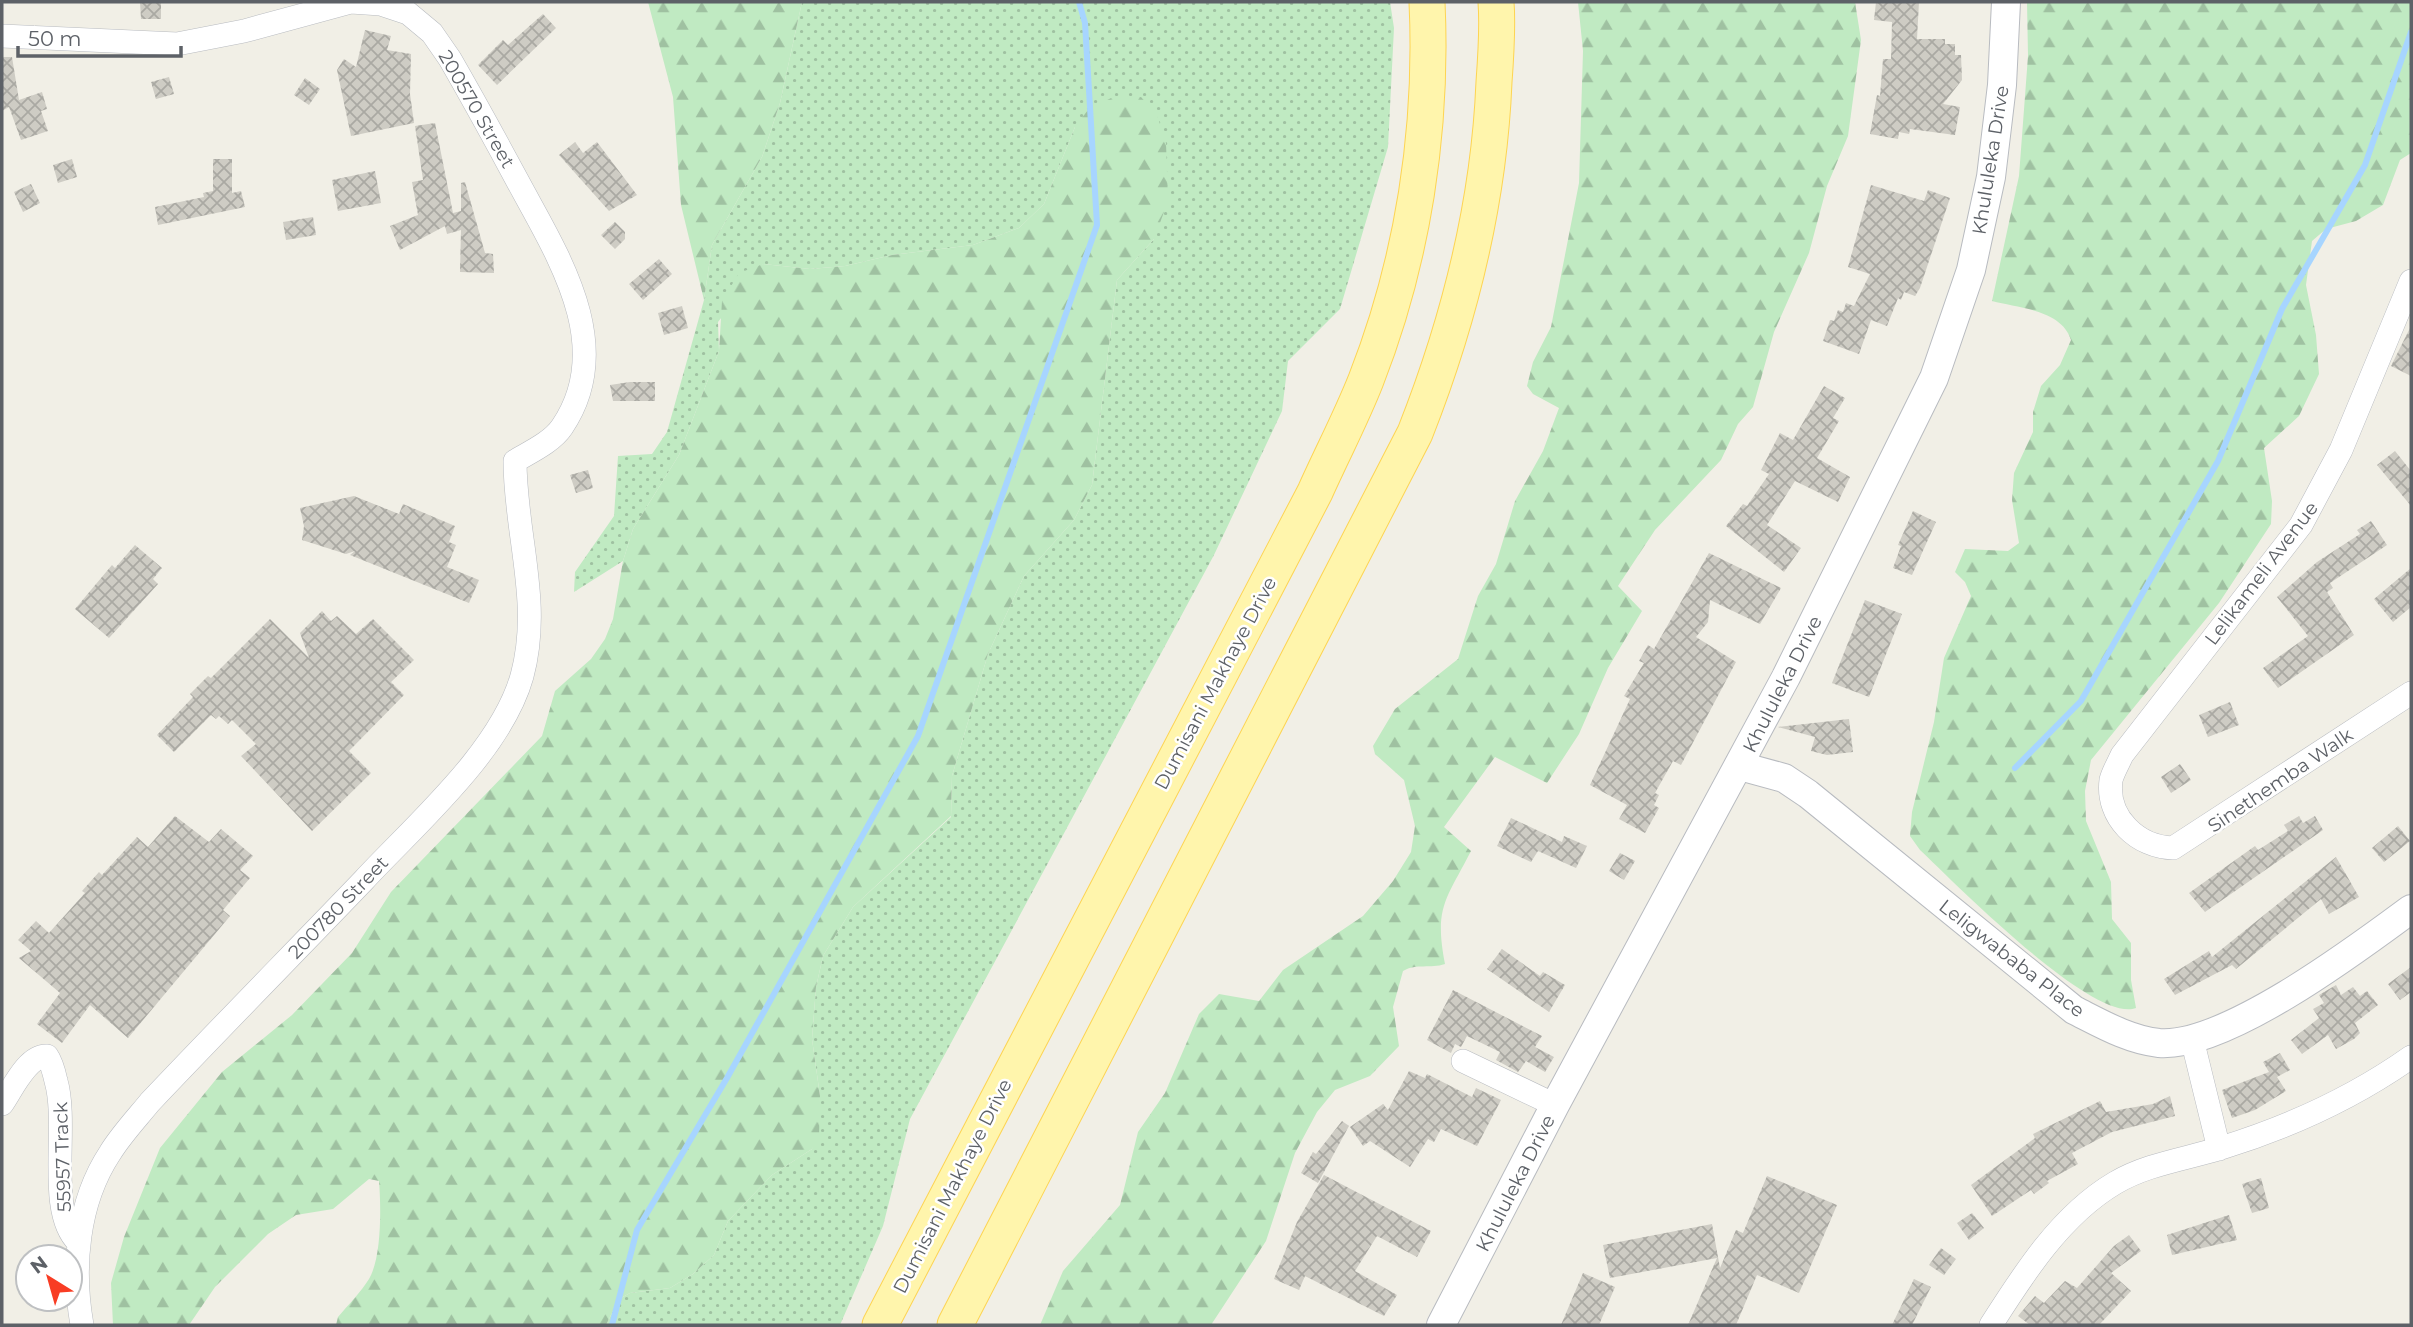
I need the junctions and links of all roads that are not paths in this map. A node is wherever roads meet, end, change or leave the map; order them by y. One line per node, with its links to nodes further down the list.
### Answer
1 (1427, 2): 19 (main road, Dumisani Makhaye Drive)
2 (1496, 2): 20 (main road)
3 (2006, 2): 8 (street, Khululeka Drive)
4 (2, 36): 6 (street, 200570 Street)
5 (2411, 281): 9 (street, Lelikameli Avenue)
6 (515, 461): 17 (street, 200780 Street)
7 (2411, 693): 9 (street, Sinethemba Walk)
8 (1740, 766): 11 (street, Leligwababa Place); 15 (street, Khululeka Drive)
9 (2144, 842)
10 (2411, 909): 11 (street, Leligwababa Place)
11 (2192, 1039): 16 (street)
12 (2411, 1057): 16 (street)
13 (1463, 1061): 15 (street)
14 (2, 1104): 17 (street, 55957 Track)
15 (1555, 1105): 21 (street, Khululeka Drive)
16 (2219, 1149): 22 (street)
17 (78, 1242): 18 (street, 200780 Street)
18 (82, 1325)
19 (880, 1325)
20 (956, 1325)
21 (1441, 1325)
22 (1991, 1325)

